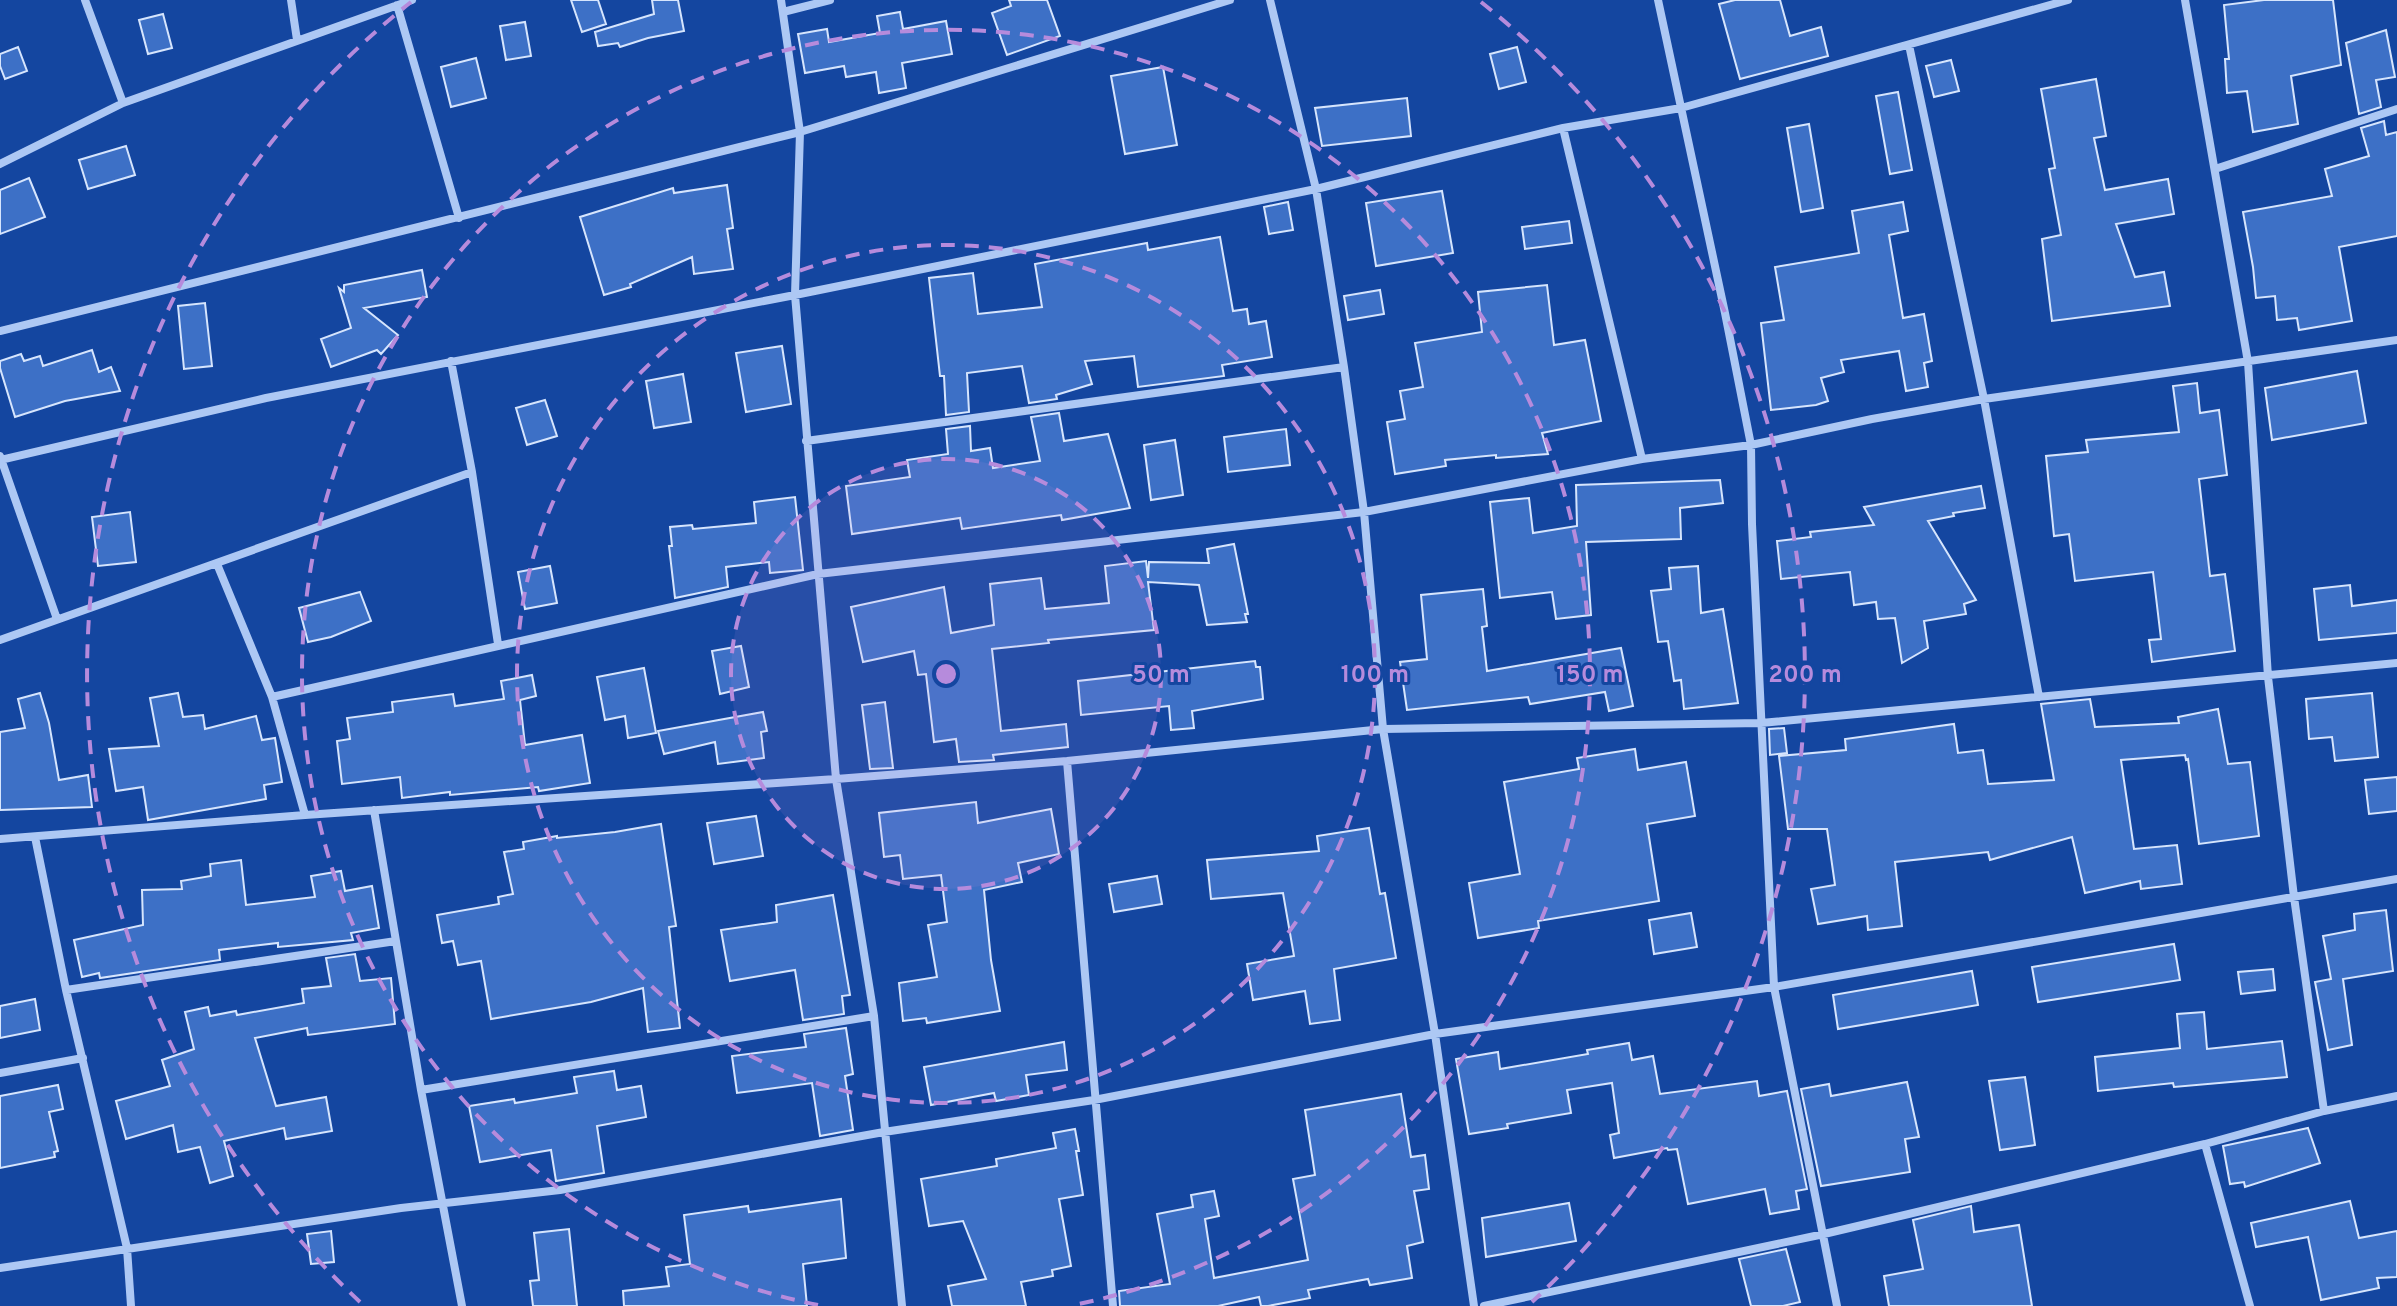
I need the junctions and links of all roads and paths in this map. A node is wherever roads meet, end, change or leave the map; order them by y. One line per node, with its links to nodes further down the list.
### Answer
1 (85, 0): 15 (street)
2 (291, 0): 13 (street)
3 (412, 0): 11 (street)
4 (781, 0): 12 (street)
5 (830, 0): 12 (street)
6 (1230, 0): 19 (street)
7 (1270, 0): 22 (street)
8 (1658, 0): 16 (street)
9 (2068, 0): 14 (street)
10 (2185, 0): 21 (street)
11 (397, 5): 13 (street); 23 (street)
12 (783, 12): 19 (street)
13 (297, 40): 15 (street)
14 (1909, 45): 16 (street); 30 (street)
15 (123, 103): 20 (street)
16 (1681, 108): 18 (street); 32 (street)
17 (2397, 109): 21 (street)
18 (1563, 128): 22 (street); 34 (street)
19 (800, 132): 23 (street); 24 (street)
20 (0, 164)
21 (2215, 169): 28 (street)
22 (1316, 189): 24 (street); 29 (street)
23 (459, 218): 25 (street)
24 (795, 295): 27 (street); 31 (street)
25 (0, 331)
26 (2397, 340): 28 (street)
27 (451, 361): 33 (street); 35 (street)
28 (2248, 362): 30 (street); 43 (street)
29 (1344, 367): 31 (street); 36 (street)
30 (1984, 399): 32 (street); 45 (street)
31 (806, 441): 38 (street)
32 (1751, 445): 34 (street); 46 (street)
33 (1, 458): 39 (street)
34 (1642, 459): 36 (street)
35 (472, 472): 37 (street); 41 (street)
36 (1364, 512): 38 (street); 47 (street)
37 (217, 564): 39 (street); 44 (street)
38 (818, 574): 41 (street); 49 (street)
39 (57, 619): 40 (street)
40 (0, 640)
41 (498, 644): 44 (street)
42 (2397, 663): 43 (street)
43 (2268, 677): 45 (street); 55 (street)
44 (272, 697): 51 (street)
45 (2039, 697): 46 (street)
46 (1761, 723): 47 (street); 57 (street)
47 (1383, 729): 48 (street); 60 (street)
48 (1067, 761): 49 (street); 65 (street)
49 (836, 779): 50 (street); 59 (street)
50 (374, 810): 51 (street); 56 (street)
51 (305, 815): 52 (street)
52 (35, 837): 53 (street); 58 (street)
53 (0, 839)
54 (2397, 879): 55 (street)
55 (2294, 897): 57 (street); 66 (street)
56 (396, 941): 58 (street); 63 (street)
57 (1774, 987): 60 (street); 70 (street)
58 (66, 990): 61 (street)
59 (874, 1016): 63 (street); 67 (street)
60 (1435, 1034): 65 (street); 77 (street)
61 (83, 1058): 62 (street); 71 (street)
62 (0, 1073)
63 (421, 1090): 69 (street)
64 (2397, 1096): 66 (street)
65 (1094, 1100): 67 (street); 76 (street)
66 (2324, 1111): 68 (street)
67 (884, 1132): 69 (street); 75 (street)
68 (2205, 1144): 70 (street); 80 (street)
69 (444, 1204): 71 (street); 74 (street)
70 (1824, 1234): 78 (street); 79 (street)
71 (127, 1248): 72 (street); 73 (street)
72 (0, 1268)
73 (131, 1306)
74 (462, 1306)
75 (902, 1306)
76 (1113, 1306)
77 (1474, 1306)
78 (1484, 1306)
79 (1837, 1306)
80 (2250, 1306)

